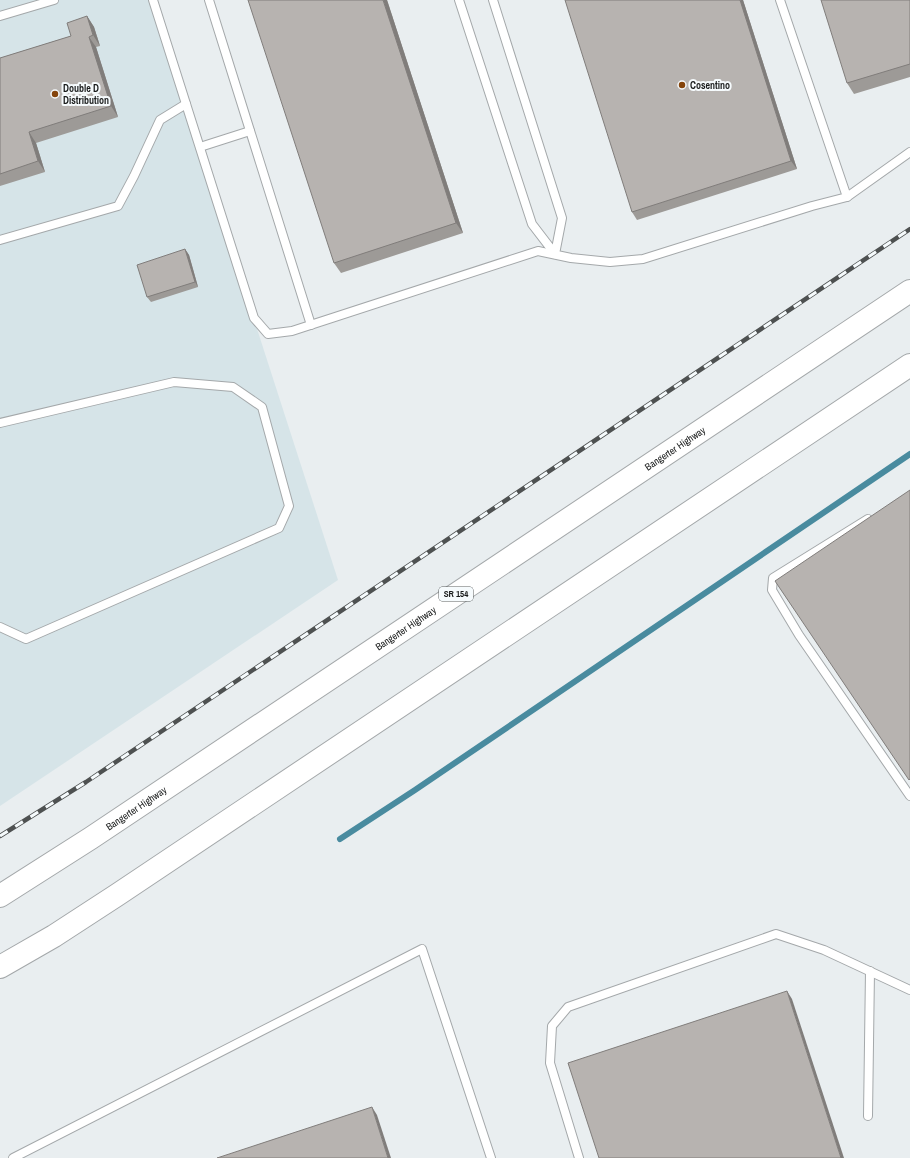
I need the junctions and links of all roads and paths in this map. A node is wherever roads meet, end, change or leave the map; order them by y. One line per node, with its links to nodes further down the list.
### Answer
1 (54, 0): 7 (lane)
2 (153, 0): 8 (lane)
3 (209, 0): 9 (lane)
4 (459, 0): 14 (lane)
5 (493, 0): 14 (lane)
6 (780, 0): 12 (lane)
7 (0, 16)
8 (186, 104): 10 (lane); 13 (lane)
9 (250, 131): 10 (lane); 16 (lane)
10 (200, 147): 16 (lane)
11 (910, 152): 12 (lane)
12 (846, 197): 14 (lane)
13 (0, 240)
14 (554, 254): 16 (lane)
15 (910, 291): 22 (highway, Bangerter Highway / SR 154)
16 (311, 325)
17 (910, 365): 23 (highway)
18 (0, 422): 20 (lane)
19 (878, 513): 21 (lane)
20 (0, 627)
21 (910, 796)
22 (0, 896)
23 (0, 967)
24 (870, 971): 25 (lane); 26 (lane); 29 (lane)
25 (910, 990)
26 (868, 1116)
27 (13, 1158): 28 (lane)
28 (491, 1158)
29 (579, 1158)

